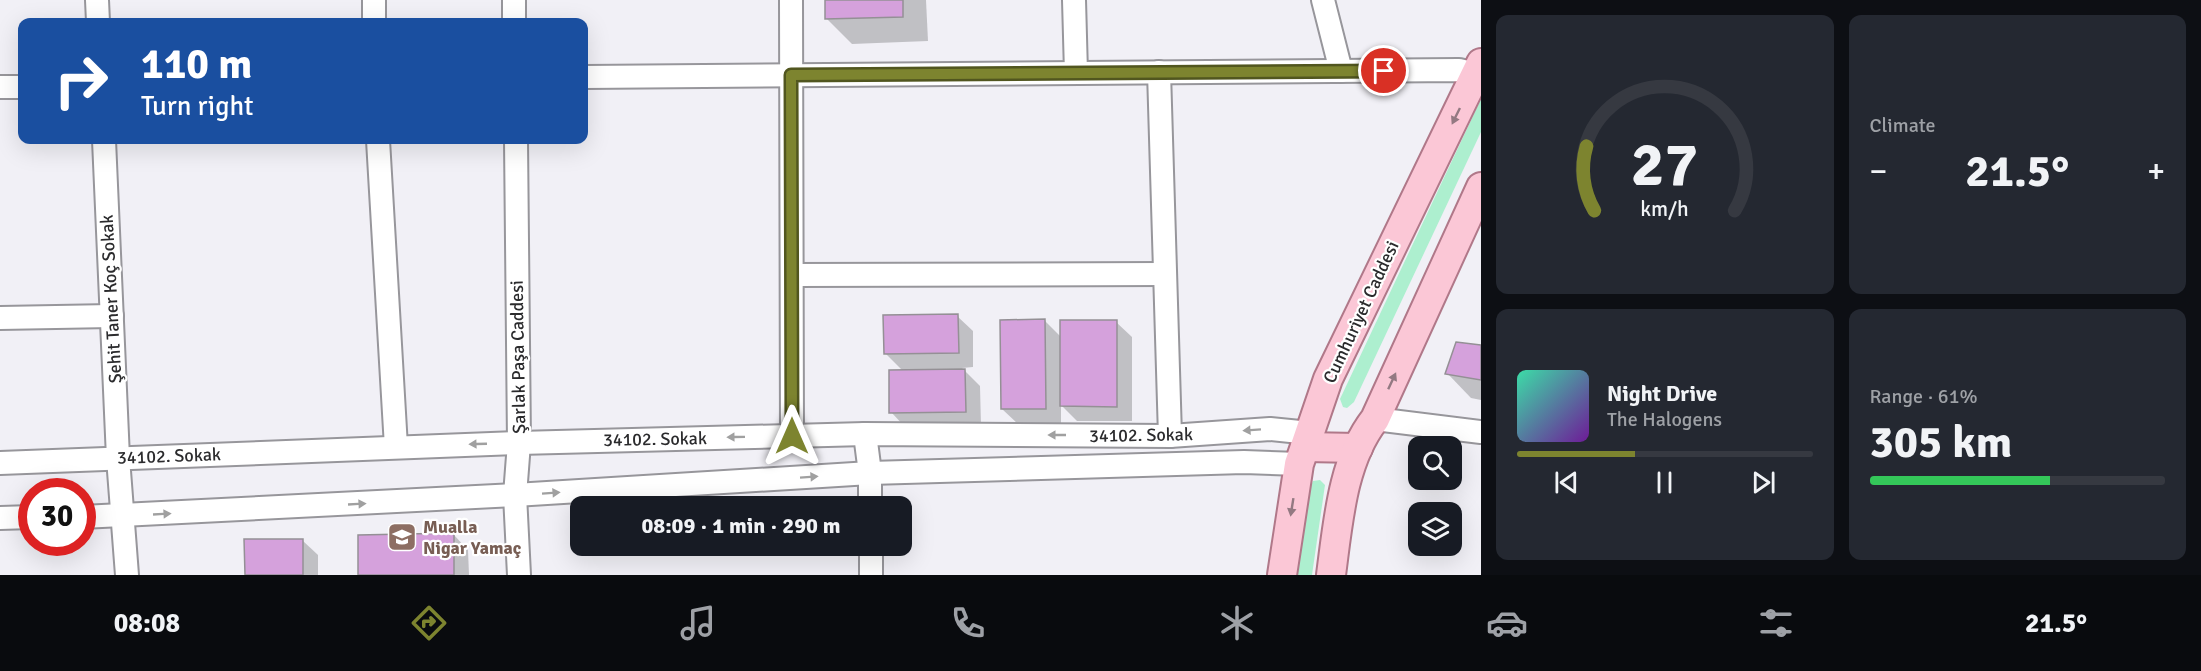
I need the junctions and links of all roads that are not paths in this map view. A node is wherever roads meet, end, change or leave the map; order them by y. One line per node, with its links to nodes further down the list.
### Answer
1 (97, 0): 7 (street)
2 (374, 0): 8 (street)
3 (514, 0): 9 (street)
4 (791, 0): 14 (street)
5 (1074, 0): 13 (street)
6 (1323, 0): 11 (street)
7 (98, 18)
8 (374, 18)
9 (514, 18)
10 (1478, 69): 11 (street); 34 (main road, Cumhuriyet Caddesi, one-way to 34)
11 (1341, 71): 12 (street)
12 (1158, 72): 13 (street); 22 (street)
13 (1076, 73): 14 (street)
14 (791, 75): 15 (street); 23 (street)
15 (588, 77)
16 (0, 87): 17 (street)
17 (18, 87)
18 (104, 144): 24 (street, Şehit Taner Koç Sokak)
19 (378, 144): 32 (street)
20 (516, 144): 31 (street, Şarlak Paşa Caddesi)
21 (1481, 187): 26 (main road, one-way to 21)
22 (1165, 274): 23 (street); 30 (street)
23 (792, 275): 29 (street)
24 (112, 316): 25 (street); 35 (street, Şehit Taner Koç Sokak)
25 (0, 318)
26 (1375, 419): 27 (street); 33 (main road)
27 (1481, 432)
28 (865, 434): 29 (street, 34102. Sokak); 30 (street, 34102. Sokak, one-way to 28); 37 (street)
29 (792, 436): 31 (street, 34102. Sokak, one-way to 31)
30 (1170, 436): 34 (street, 34102. Sokak, one-way to 30)
31 (519, 442): 32 (street, 34102. Sokak, one-way to 32); 38 (street, Şarlak Paşa Caddesi)
32 (396, 447): 35 (street, 34102. Sokak)
33 (1358, 447): 34 (main road); 49 (main road)
34 (1305, 448): 37 (street, 34102. Sokak); 48 (main road, Cumhuriyet Caddesi, one-way to 48)
35 (118, 458): 36 (street, 34102. Sokak); 40 (street, Şehit Taner Koç Sokak)
36 (0, 463)
37 (870, 473): 38 (street, 34102. Sokak, one-way to 37); 39 (street)
38 (515, 495): 40 (street, 34102. Sokak, one-way to 38); 46 (street, Şarlak Paşa Caddesi)
39 (870, 496)
40 (123, 516): 41 (street, 34102. Sokak); 45 (street, Şehit Taner Koç Sokak)
41 (96, 517)
42 (0, 518): 43 (street)
43 (18, 518)
44 (870, 556): 47 (street)
45 (128, 575)
46 (519, 575)
47 (871, 575)
48 (1282, 575)
49 (1331, 575)

